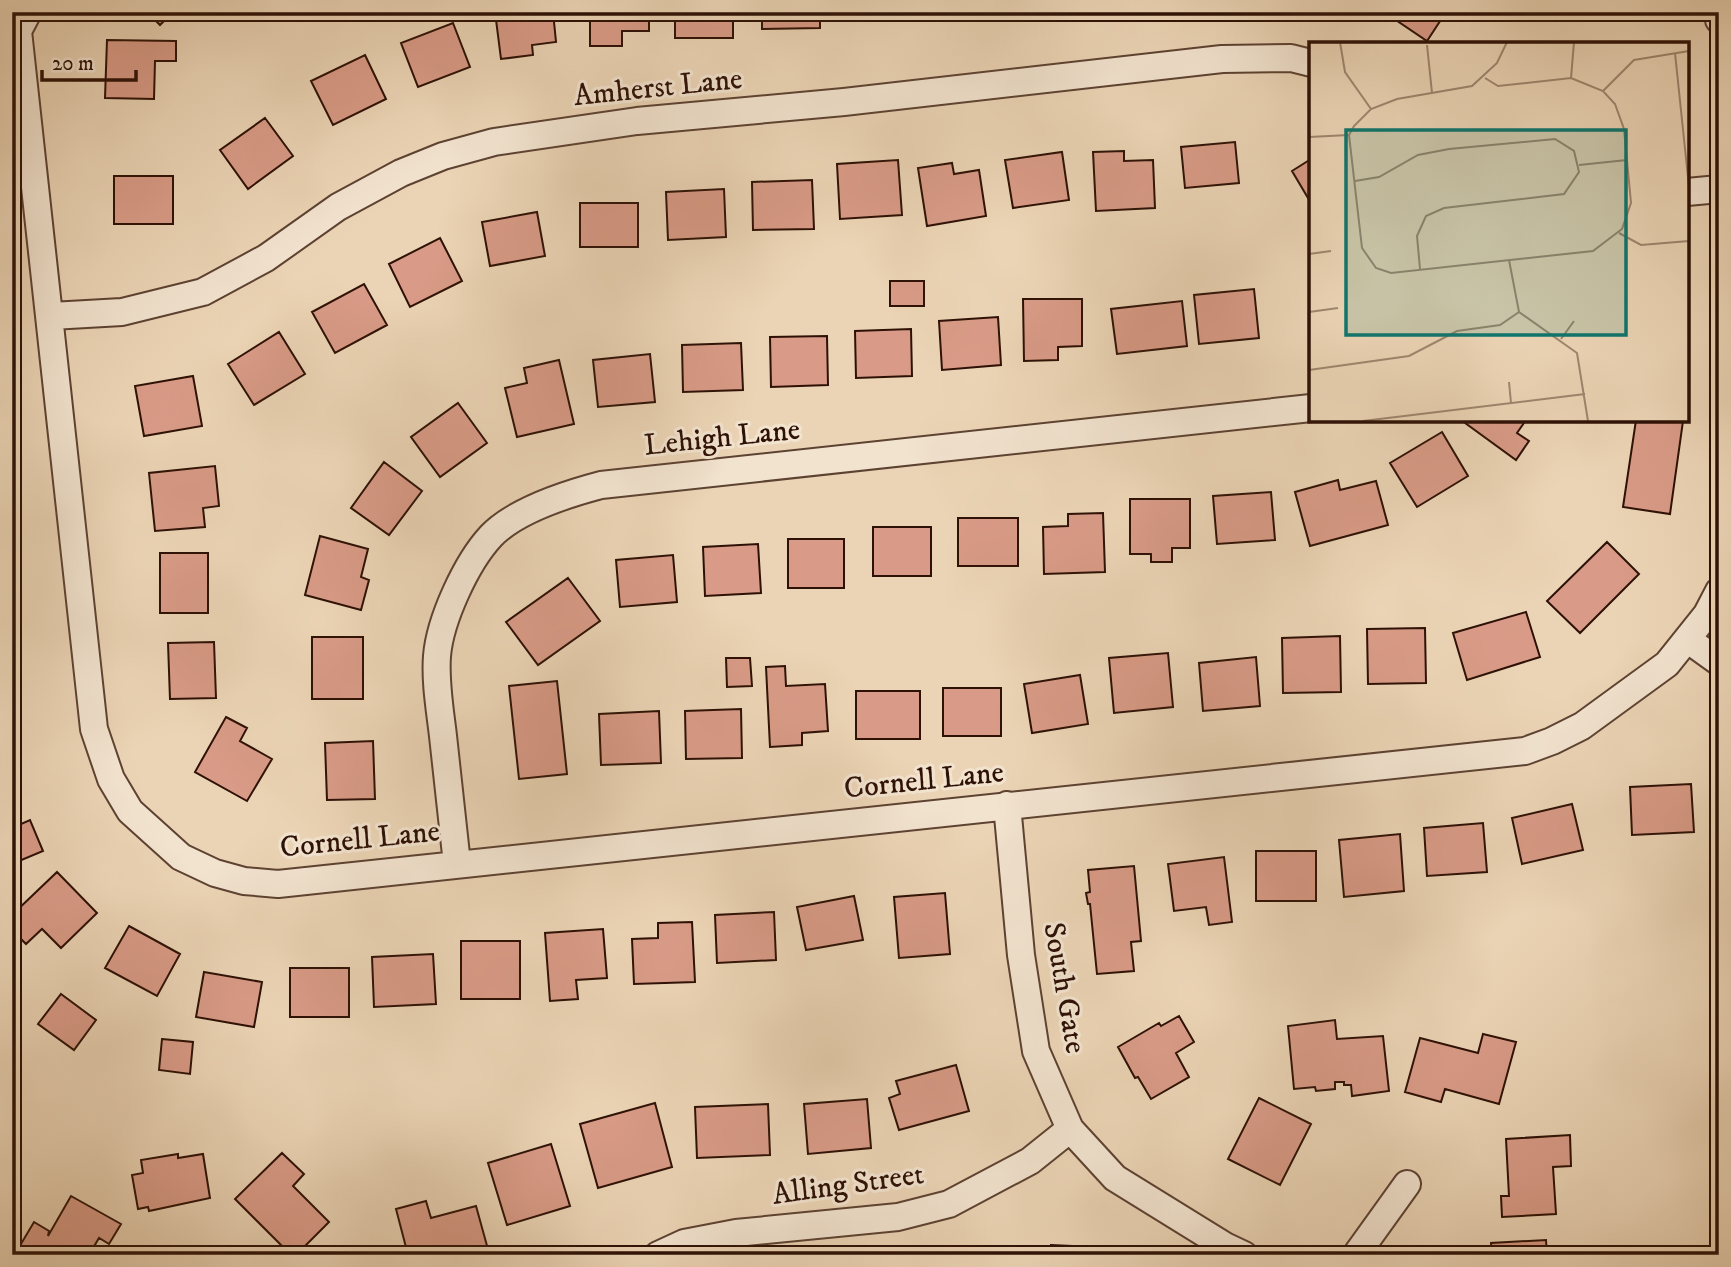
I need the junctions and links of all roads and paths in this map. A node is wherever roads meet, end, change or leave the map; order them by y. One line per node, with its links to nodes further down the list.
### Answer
1 (1718, 12): 2 (street)
2 (1719, 20)
3 (19, 25): 7 (street, Cornell Lane)
4 (1309, 63): 7 (street, Amherst Lane)
5 (1719, 189): 6 (street)
6 (1689, 192)
7 (51, 316): 13 (street, Cornell Lane)
8 (1309, 408): 13 (street, Lehigh Lane)
9 (1719, 591): 10 (street, Cornell Lane)
10 (1687, 639): 11 (street); 12 (street, Cornell Lane)
11 (1719, 662)
12 (1007, 805): 13 (street, Cornell Lane); 14 (street, South Gate)
13 (457, 863)
14 (1070, 1129): 16 (street, Alling Street); 17 (street, South Gate)
15 (1407, 1184): 18 (street)
16 (658, 1255)
17 (1244, 1255)
18 (1356, 1255)

